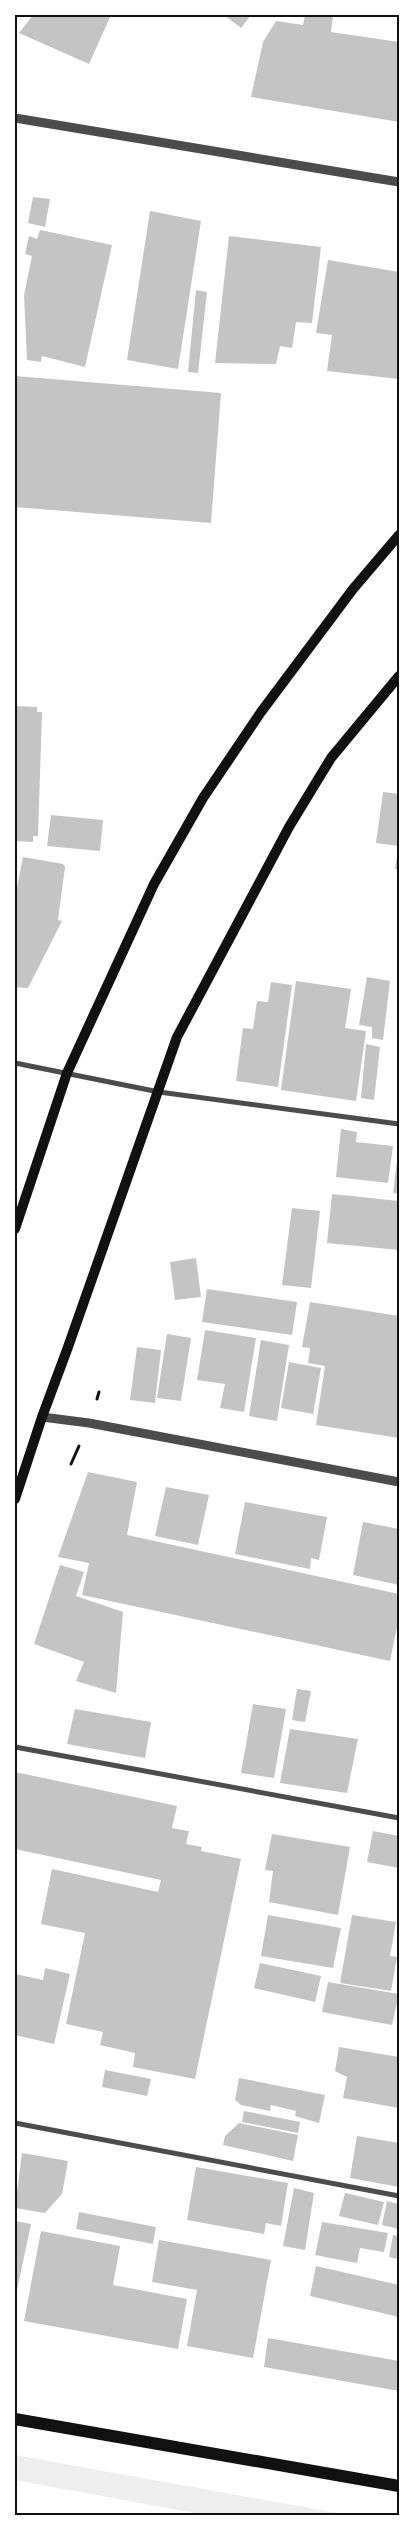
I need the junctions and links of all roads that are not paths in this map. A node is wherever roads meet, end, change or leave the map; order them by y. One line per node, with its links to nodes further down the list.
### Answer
1 (15, 118): 2 (street)
2 (399, 182)
3 (399, 535): 6 (main road)
4 (399, 676): 7 (main road)
5 (15, 1063): 6 (street)
6 (67, 1073): 7 (street); 9 (main road)
7 (159, 1092): 8 (street); 10 (main road)
8 (399, 1124)
9 (15, 1229)
10 (42, 1417): 11 (street); 12 (main road)
11 (399, 1482)
12 (15, 1499)
13 (15, 1747): 14 (street)
14 (399, 1818)
15 (15, 2123): 16 (street)
16 (399, 2196)
17 (15, 2419): 18 (main road)
18 (399, 2486)

